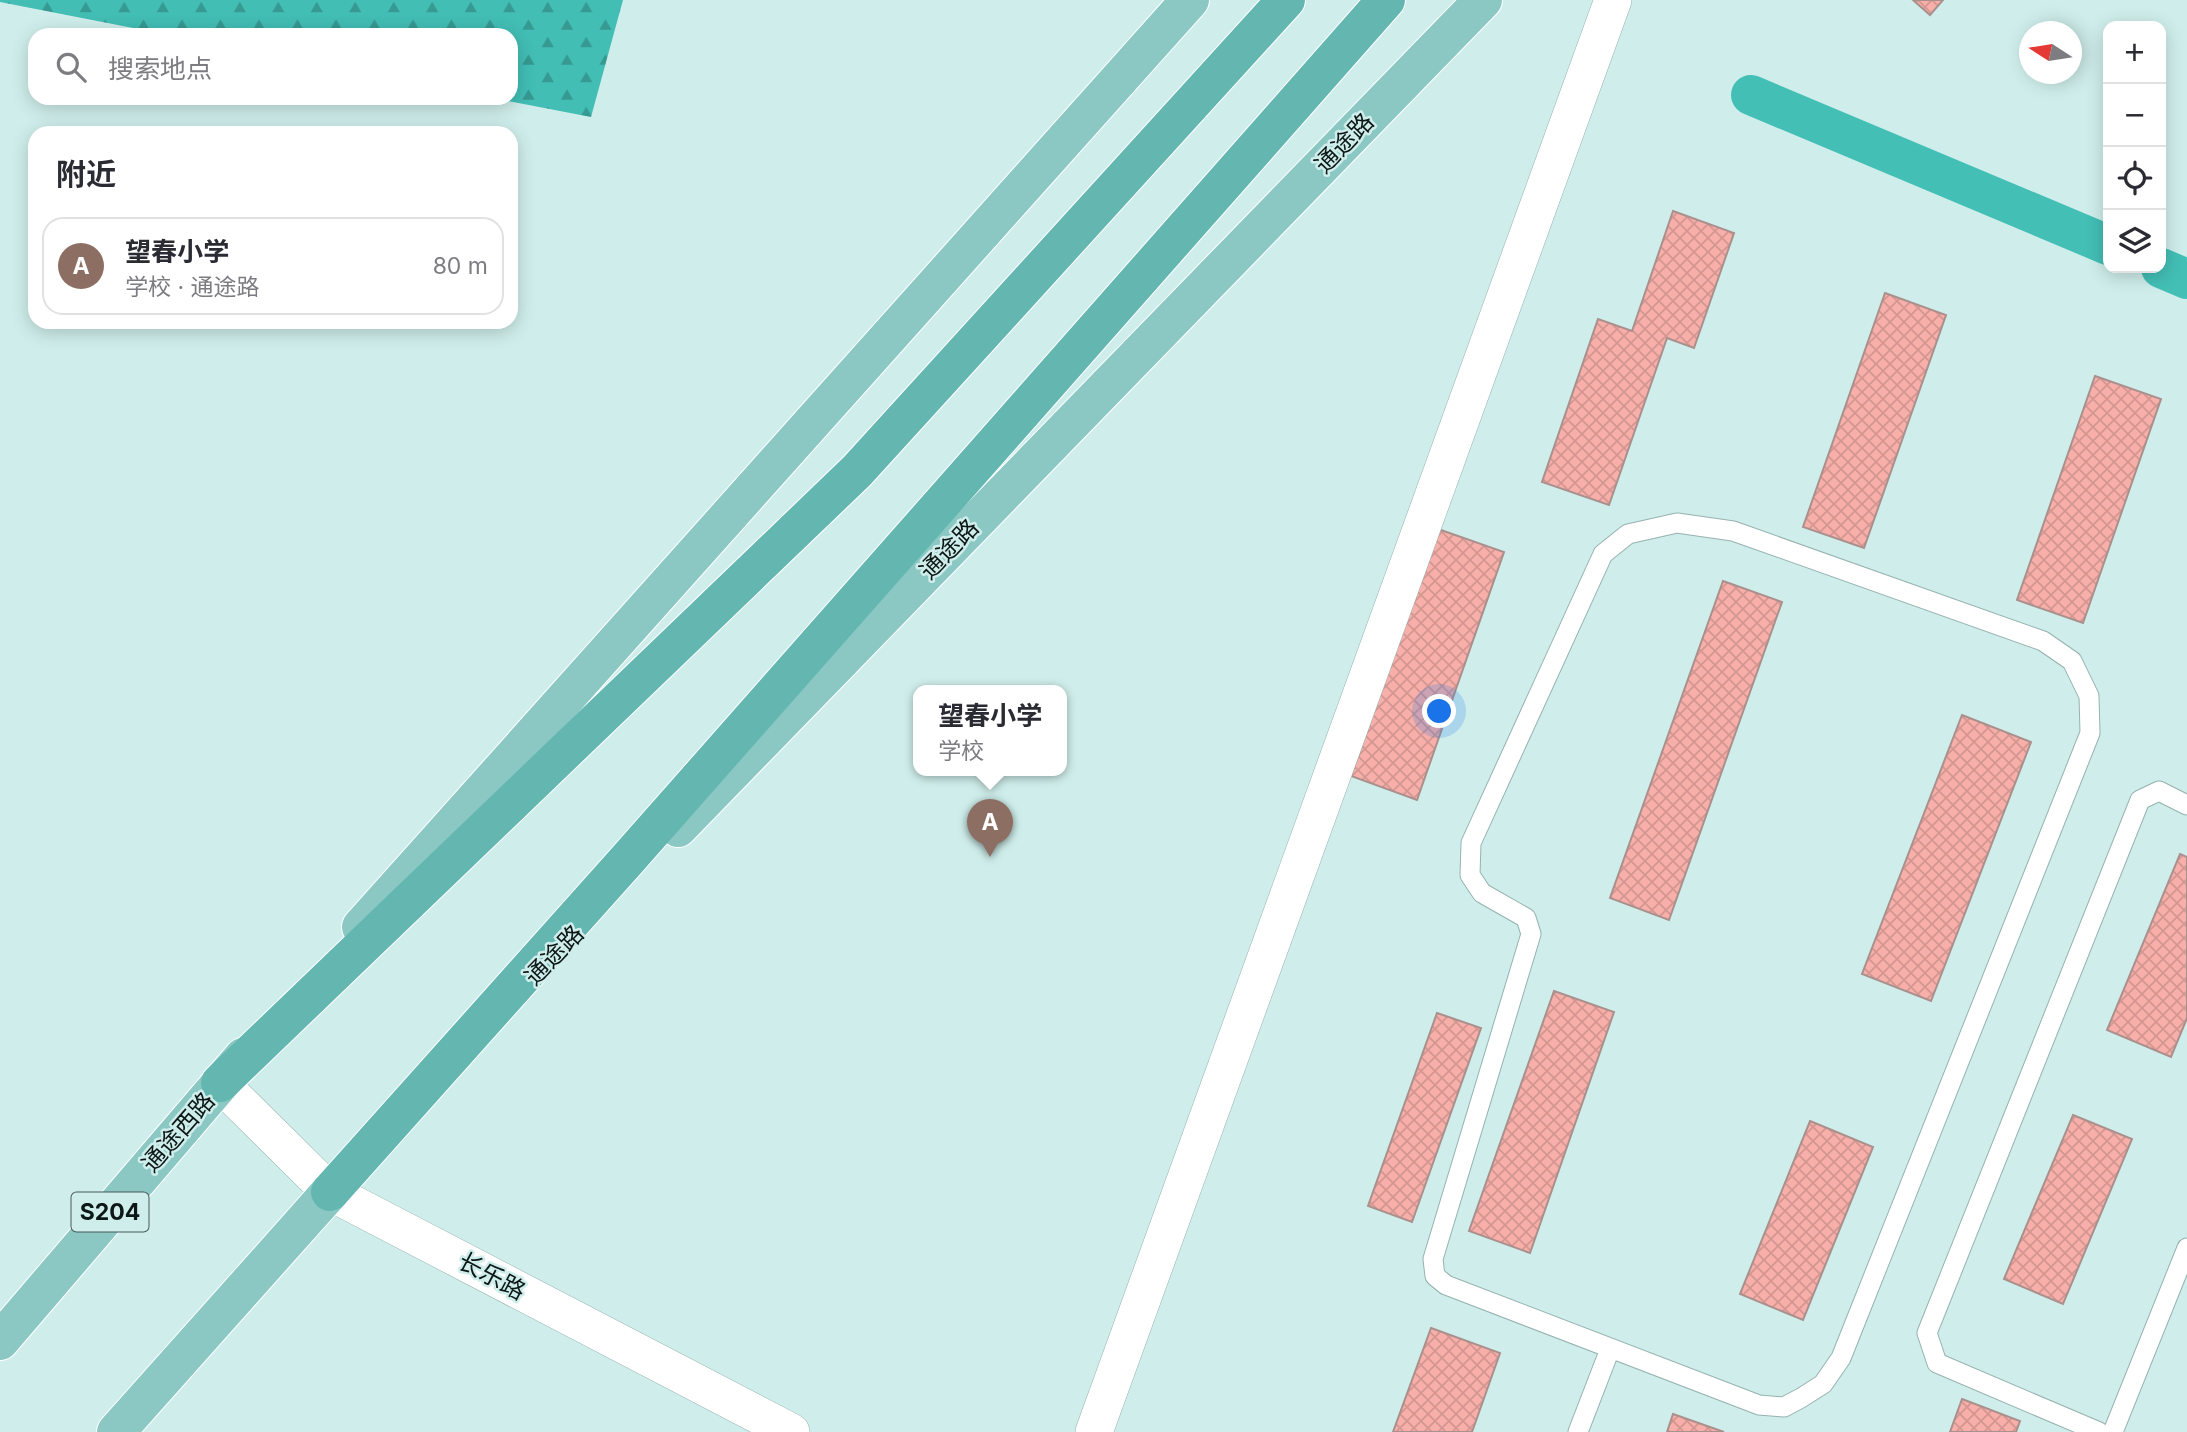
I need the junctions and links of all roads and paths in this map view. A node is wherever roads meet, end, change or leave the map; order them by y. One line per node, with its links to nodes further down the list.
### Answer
1 (1190, 0): 7 (main road)
2 (1286, 0): 7 (highway)
3 (1386, 0): 8 (highway)
4 (1482, 0): 8 (main road, 通途路)
5 (1613, 0): 15 (street)
6 (2187, 805): 17 (lane)
7 (220, 1083): 9 (street, 长乐路); 11 (main road, 通途西路 / S204)
8 (415, 1098): 9 (highway)
9 (330, 1192): 13 (main road); 14 (street, 长乐路)
10 (2187, 1248): 18 (lane)
11 (0, 1340)
12 (1610, 1349): 12 (lane); 16 (lane)
13 (116, 1432)
14 (791, 1432)
15 (1094, 1432)
16 (1578, 1432)
17 (2099, 1432)
18 (2113, 1432)

